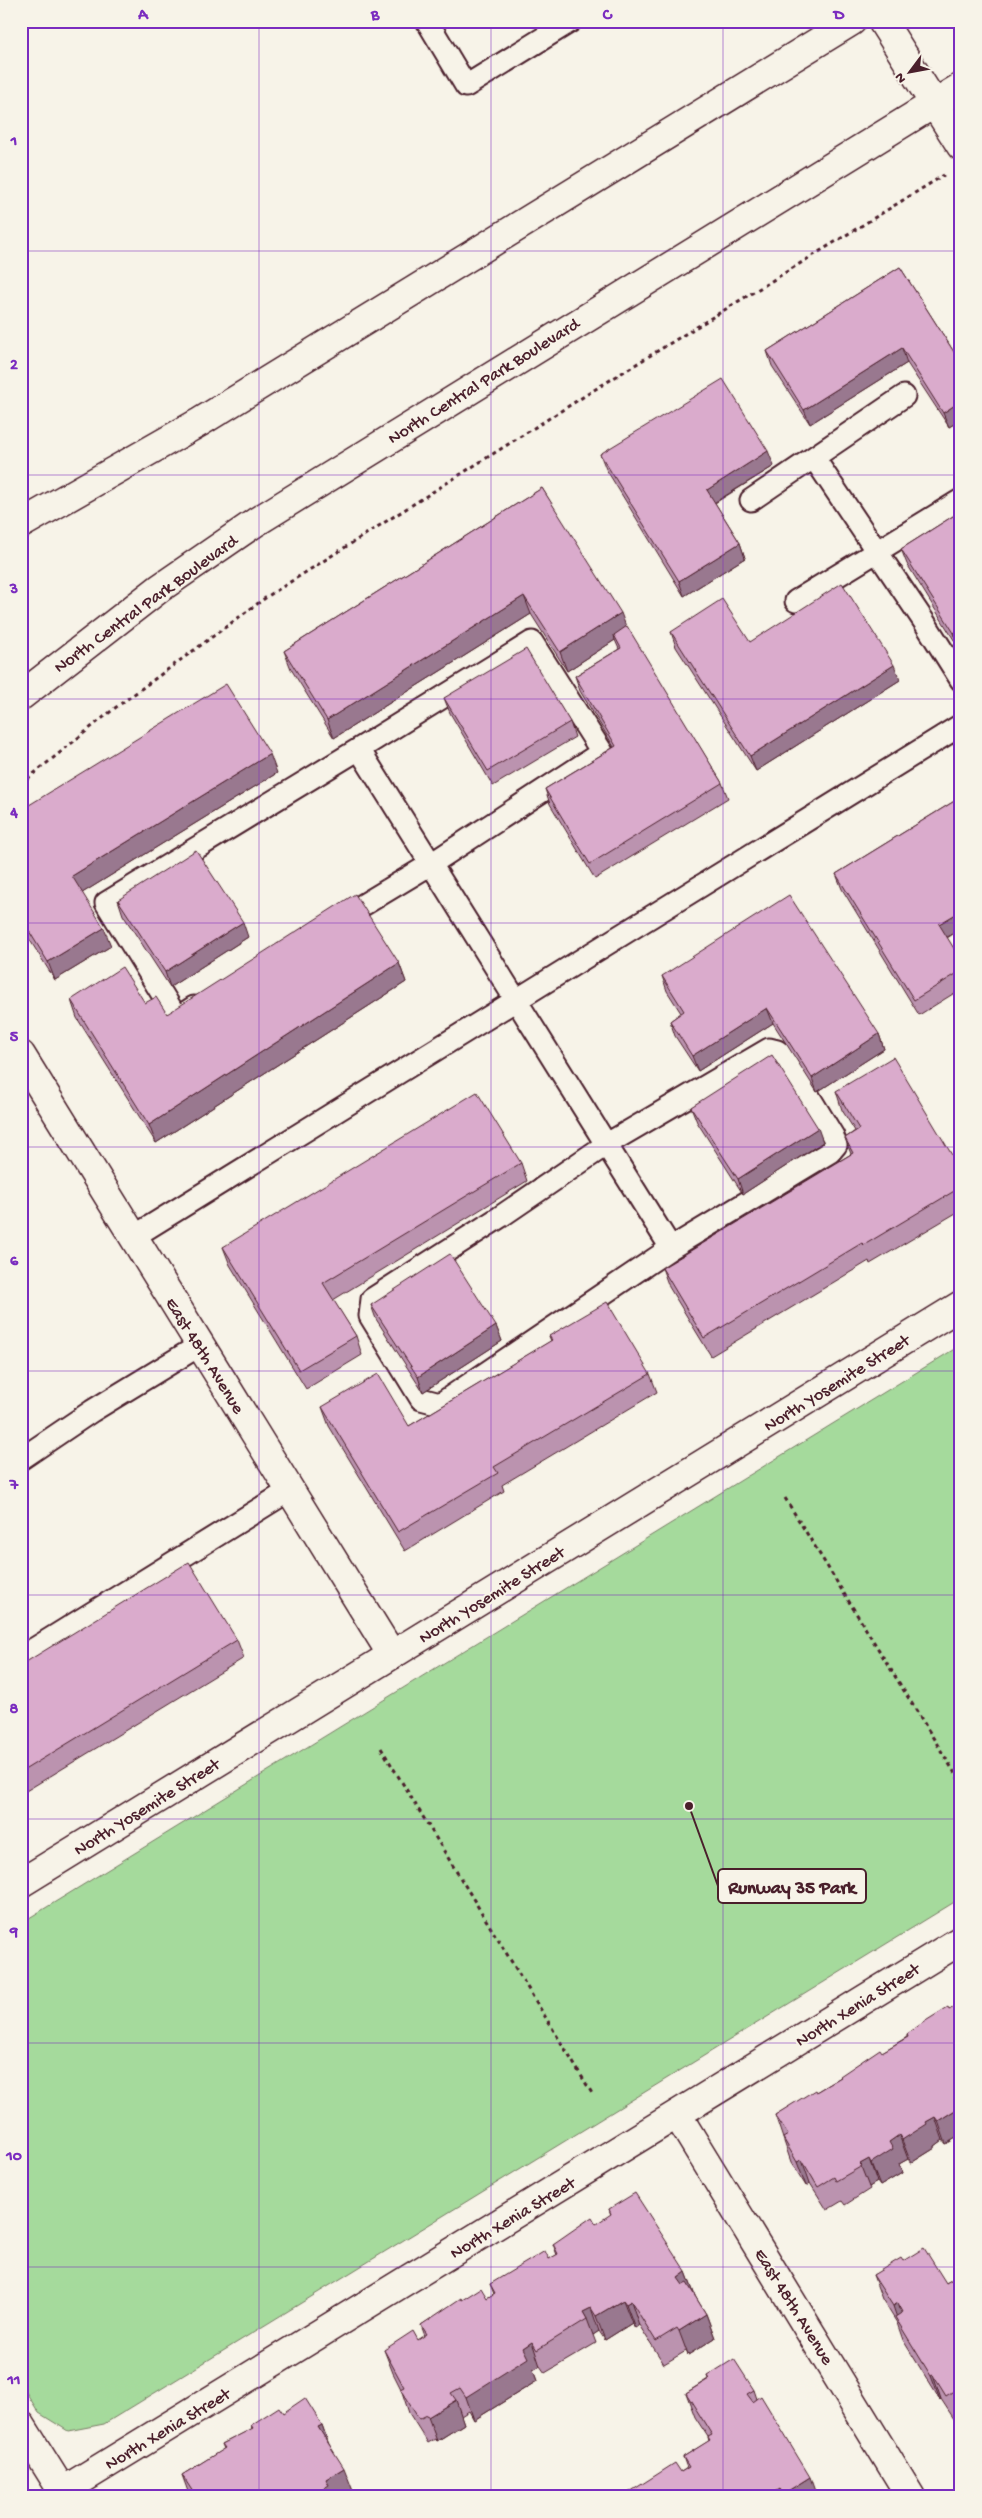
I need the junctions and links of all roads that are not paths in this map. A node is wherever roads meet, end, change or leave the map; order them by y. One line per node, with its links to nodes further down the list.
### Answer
1 (427, 21): 2 (lane)
2 (571, 21)
3 (852, 21): 12 (street)
4 (882, 21): 6 (street)
5 (961, 87): 6 (street, North Central Park Boulevard)
6 (934, 103): 7 (street); 16 (street, North Central Park Boulevard)
7 (961, 146)
8 (904, 396): 9 (lane)
9 (814, 458): 10 (lane); 13 (lane)
10 (751, 500)
11 (961, 500): 13 (lane)
12 (21, 524)
13 (878, 553): 14 (lane); 15 (lane)
14 (796, 601)
15 (961, 680)
16 (21, 696)
17 (961, 725): 22 (lane)
18 (359, 749): 19 (lane); 19 (lane); 21 (lane)
19 (431, 864): 20 (lane); 22 (lane)
20 (321, 930)
21 (211, 997)
22 (518, 1000): 24 (lane); 25 (lane)
23 (25, 1069): 25 (street, East 48th Avenue)
24 (608, 1144): 26 (lane); 26 (lane); 26 (lane)
25 (133, 1237): 28 (street, East 48th Avenue)
26 (671, 1248)
27 (961, 1305): 31 (street, North Yosemite Street)
28 (200, 1345): 29 (lane); 30 (street, East 48th Avenue)
29 (21, 1459)
30 (290, 1490): 31 (street, East 48th Avenue); 32 (lane)
31 (392, 1655): 33 (street, North Yosemite Street)
32 (21, 1657)
33 (21, 1883)
34 (961, 1940): 35 (street, North Xenia Street)
35 (678, 2116): 37 (street, North Xenia Street); 38 (street, East 48th Avenue)
36 (21, 2425): 37 (street)
37 (64, 2494)
38 (911, 2497)

